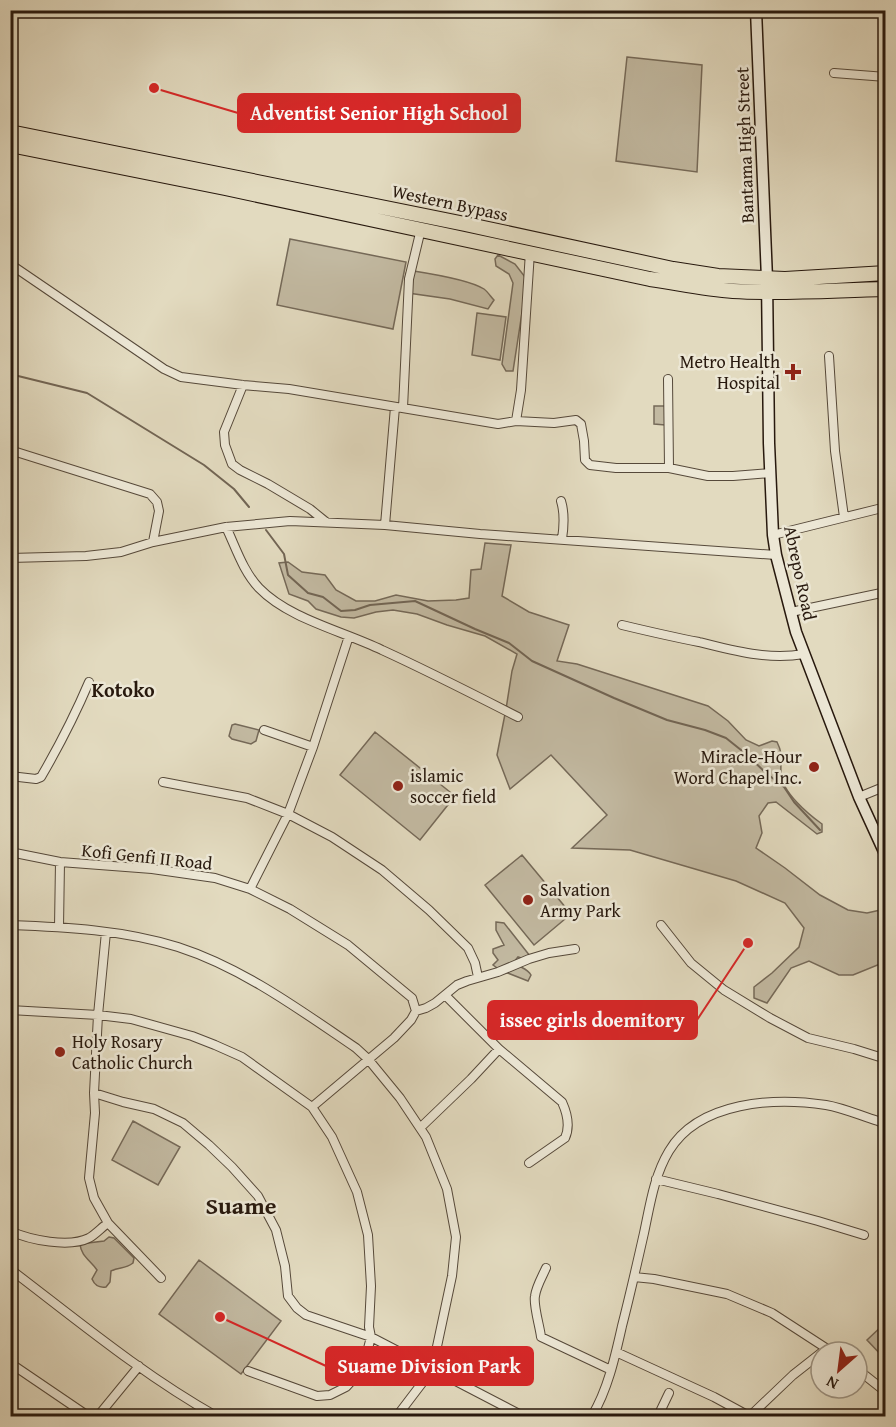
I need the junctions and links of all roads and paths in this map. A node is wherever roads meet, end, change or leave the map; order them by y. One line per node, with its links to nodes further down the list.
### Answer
1 (756, 10): 10 (main road, Bantama High Street)
2 (834, 73): 3 (street)
3 (885, 77)
4 (10, 132): 10 (highway, Western Bypass)
5 (10, 145): 6 (highway, Western Bypass)
6 (420, 229): 7 (highway, Western Bypass); 15 (street)
7 (530, 252): 10 (highway, Western Bypass); 16 (street)
8 (10, 264): 14 (street)
9 (885, 273): 10 (highway, Western Bypass)
10 (767, 285): 11 (highway, Western Bypass); 19 (main road, Abrepo Road)
11 (885, 289)
12 (829, 356): 22 (street)
13 (668, 379): 18 (street)
14 (243, 385): 15 (street); 23 (street)
15 (399, 408): 16 (street); 24 (street)
16 (516, 421): 18 (street)
17 (10, 450): 28 (street)
18 (669, 468): 19 (street)
19 (770, 473): 26 (main road, Abrepo Road)
20 (561, 501): 27 (street)
21 (885, 507): 22 (street)
22 (844, 518): 26 (street)
23 (326, 522): 24 (street); 25 (street)
24 (385, 525): 27 (street)
25 (226, 527): 28 (street); 34 (street)
26 (773, 535): 29 (main road, Abrepo Road)
27 (562, 539): 29 (street)
28 (153, 542): 30 (street)
29 (776, 555): 32 (main road, Abrepo Road)
30 (10, 558)
31 (885, 594): 32 (street)
32 (791, 612): 35 (main road, Abrepo Road)
33 (622, 625): 35 (street)
34 (349, 636): 37 (street); 39 (street)
35 (804, 654): 43 (main road, Abrepo Road)
36 (88, 682): 40 (street)
37 (518, 717)
38 (264, 730): 39 (street)
39 (313, 747): 44 (street)
40 (10, 776)
41 (163, 782): 44 (street)
42 (885, 786): 43 (street)
43 (859, 797): 46 (main road, Abrepo Road)
44 (288, 814): 48 (street); 54 (street)
45 (10, 852): 47 (street, Kofi Genfi II Road)
46 (885, 856)
47 (60, 862): 48 (street, Kofi Genfi II Road); 51 (street)
48 (250, 889): 57 (street, Kofi Genfi II Road)
49 (10, 925): 51 (street)
50 (661, 925): 61 (street)
51 (59, 927): 52 (street)
52 (106, 932): 58 (street); 60 (street)
53 (575, 949): 54 (street)
54 (478, 977): 55 (street)
55 (445, 995): 57 (street); 59 (street)
56 (10, 1010): 58 (street)
57 (416, 1011): 60 (street)
58 (98, 1015): 62 (street); 63 (street)
59 (499, 1049): 65 (street); 66 (street)
60 (368, 1059): 63 (street); 65 (street)
61 (885, 1059)
62 (94, 1093): 68 (street); 75 (street)
63 (312, 1107): 75 (street)
64 (885, 1125): 67 (street)
65 (420, 1128): 81 (street)
66 (529, 1163)
67 (656, 1179): 70 (street); 73 (street)
68 (108, 1223): 69 (street); 74 (street)
69 (10, 1231)
70 (864, 1235)
71 (546, 1268): 82 (street)
72 (10, 1269): 80 (street)
73 (634, 1277): 76 (street); 77 (street)
74 (161, 1278)
75 (371, 1337): 81 (street); 83 (street)
76 (809, 1340)
77 (616, 1352): 82 (street); 95 (street)
78 (10, 1364): 88 (street)
79 (809, 1364): 95 (street)
80 (139, 1366): 89 (street); 90 (street)
81 (432, 1370): 87 (street); 91 (street)
82 (611, 1370): 93 (street)
83 (248, 1371)
84 (869, 1379): 85 (street)
85 (885, 1392)
86 (669, 1393): 94 (street)
87 (506, 1413): 92 (street)
88 (88, 1416)
89 (98, 1416)
90 (216, 1416)
91 (398, 1416)
92 (523, 1416)
93 (592, 1416)
94 (658, 1416)
95 (752, 1416)

